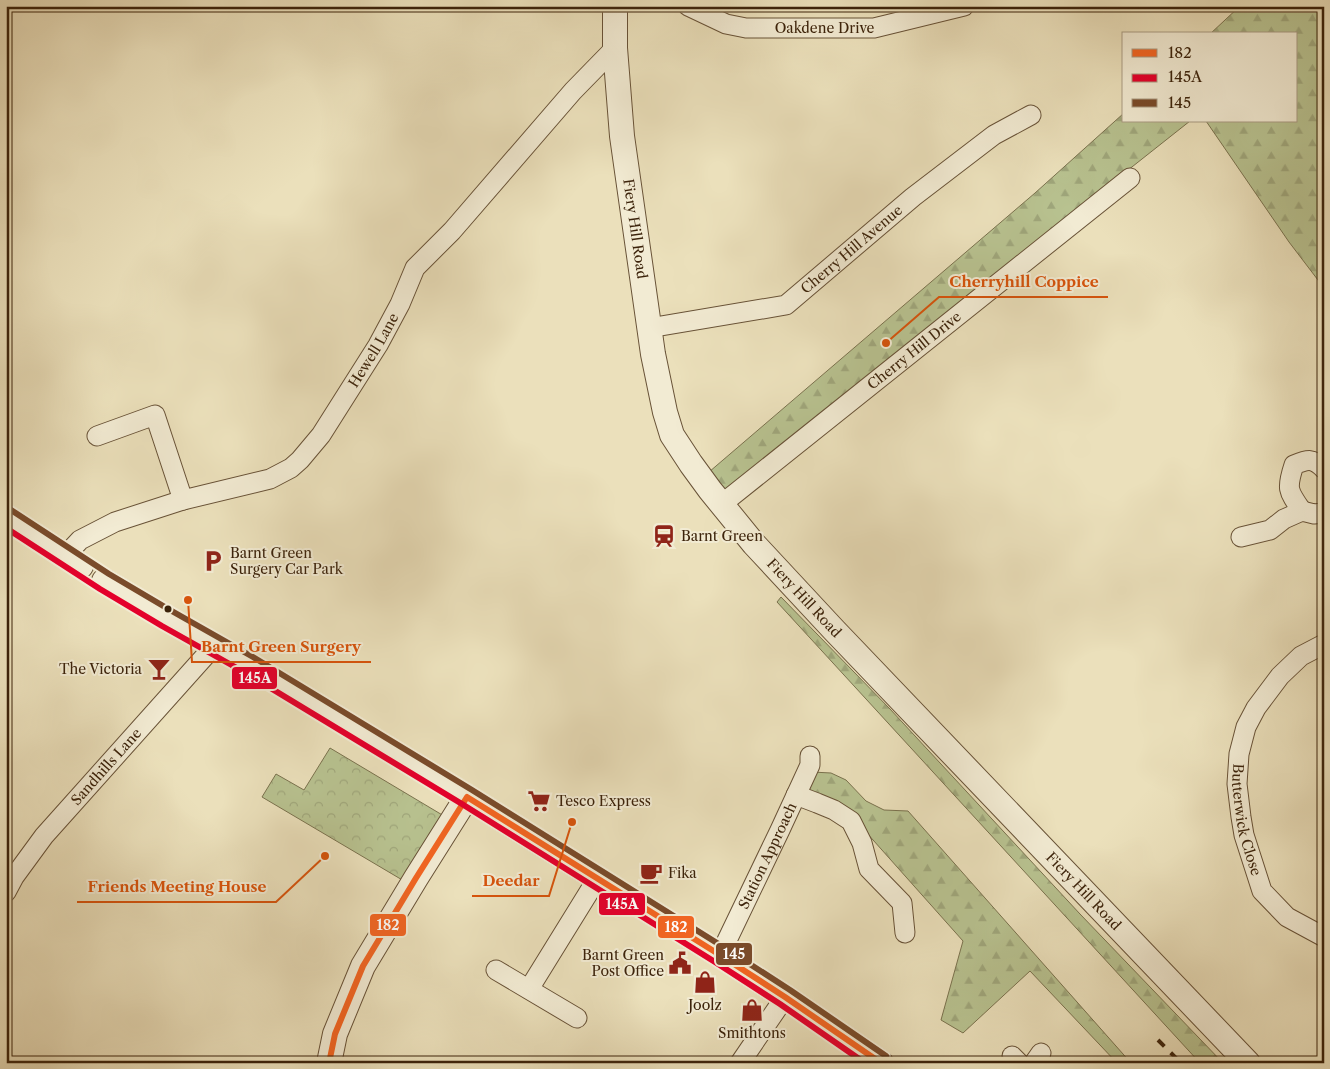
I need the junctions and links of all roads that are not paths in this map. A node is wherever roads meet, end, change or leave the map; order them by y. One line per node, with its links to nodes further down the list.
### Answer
1 (615, 6): 4 (street, Fiery Hill Road)
2 (688, 6): 3 (street, Oakdene Drive)
3 (964, 6)
4 (615, 48): 7 (street, Fiery Hill Road); 10 (street, Hewell Lane)
5 (1031, 115): 7 (street, Cherry Hill Avenue)
6 (1130, 178): 11 (street, Cherry Hill Drive)
7 (649, 328): 11 (street, Fiery Hill Road)
8 (98, 436): 10 (street)
9 (1324, 469): 12 (street)
10 (183, 500): 16 (street, Hewell Lane)
11 (722, 504): 35 (street, Fiery Hill Road)
12 (1302, 511): 13 (street); 15 (street)
13 (1324, 513)
14 (6, 517): 16 (street)
15 (1241, 537)
16 (74, 561)
17 (104, 581): 19 (street)
18 (1324, 644): 26 (street, Butterwick Close)
19 (214, 646): 22 (street); 24 (street, Sandhills Lane)
20 (810, 756): 21 (street, Station Approach)
21 (796, 795): 25 (street); 27 (street, Station Approach)
22 (466, 797): 23 (street); 32 (street)
23 (597, 880): 27 (street); 29 (street)
24 (6, 892)
25 (905, 932)
26 (1324, 936)
27 (720, 955): 30 (street)
28 (496, 970): 29 (street)
29 (530, 989): 31 (street)
30 (785, 997): 33 (street); 34 (street)
31 (577, 1018)
32 (328, 1063)
33 (740, 1063)
34 (881, 1063)
35 (1248, 1063)

